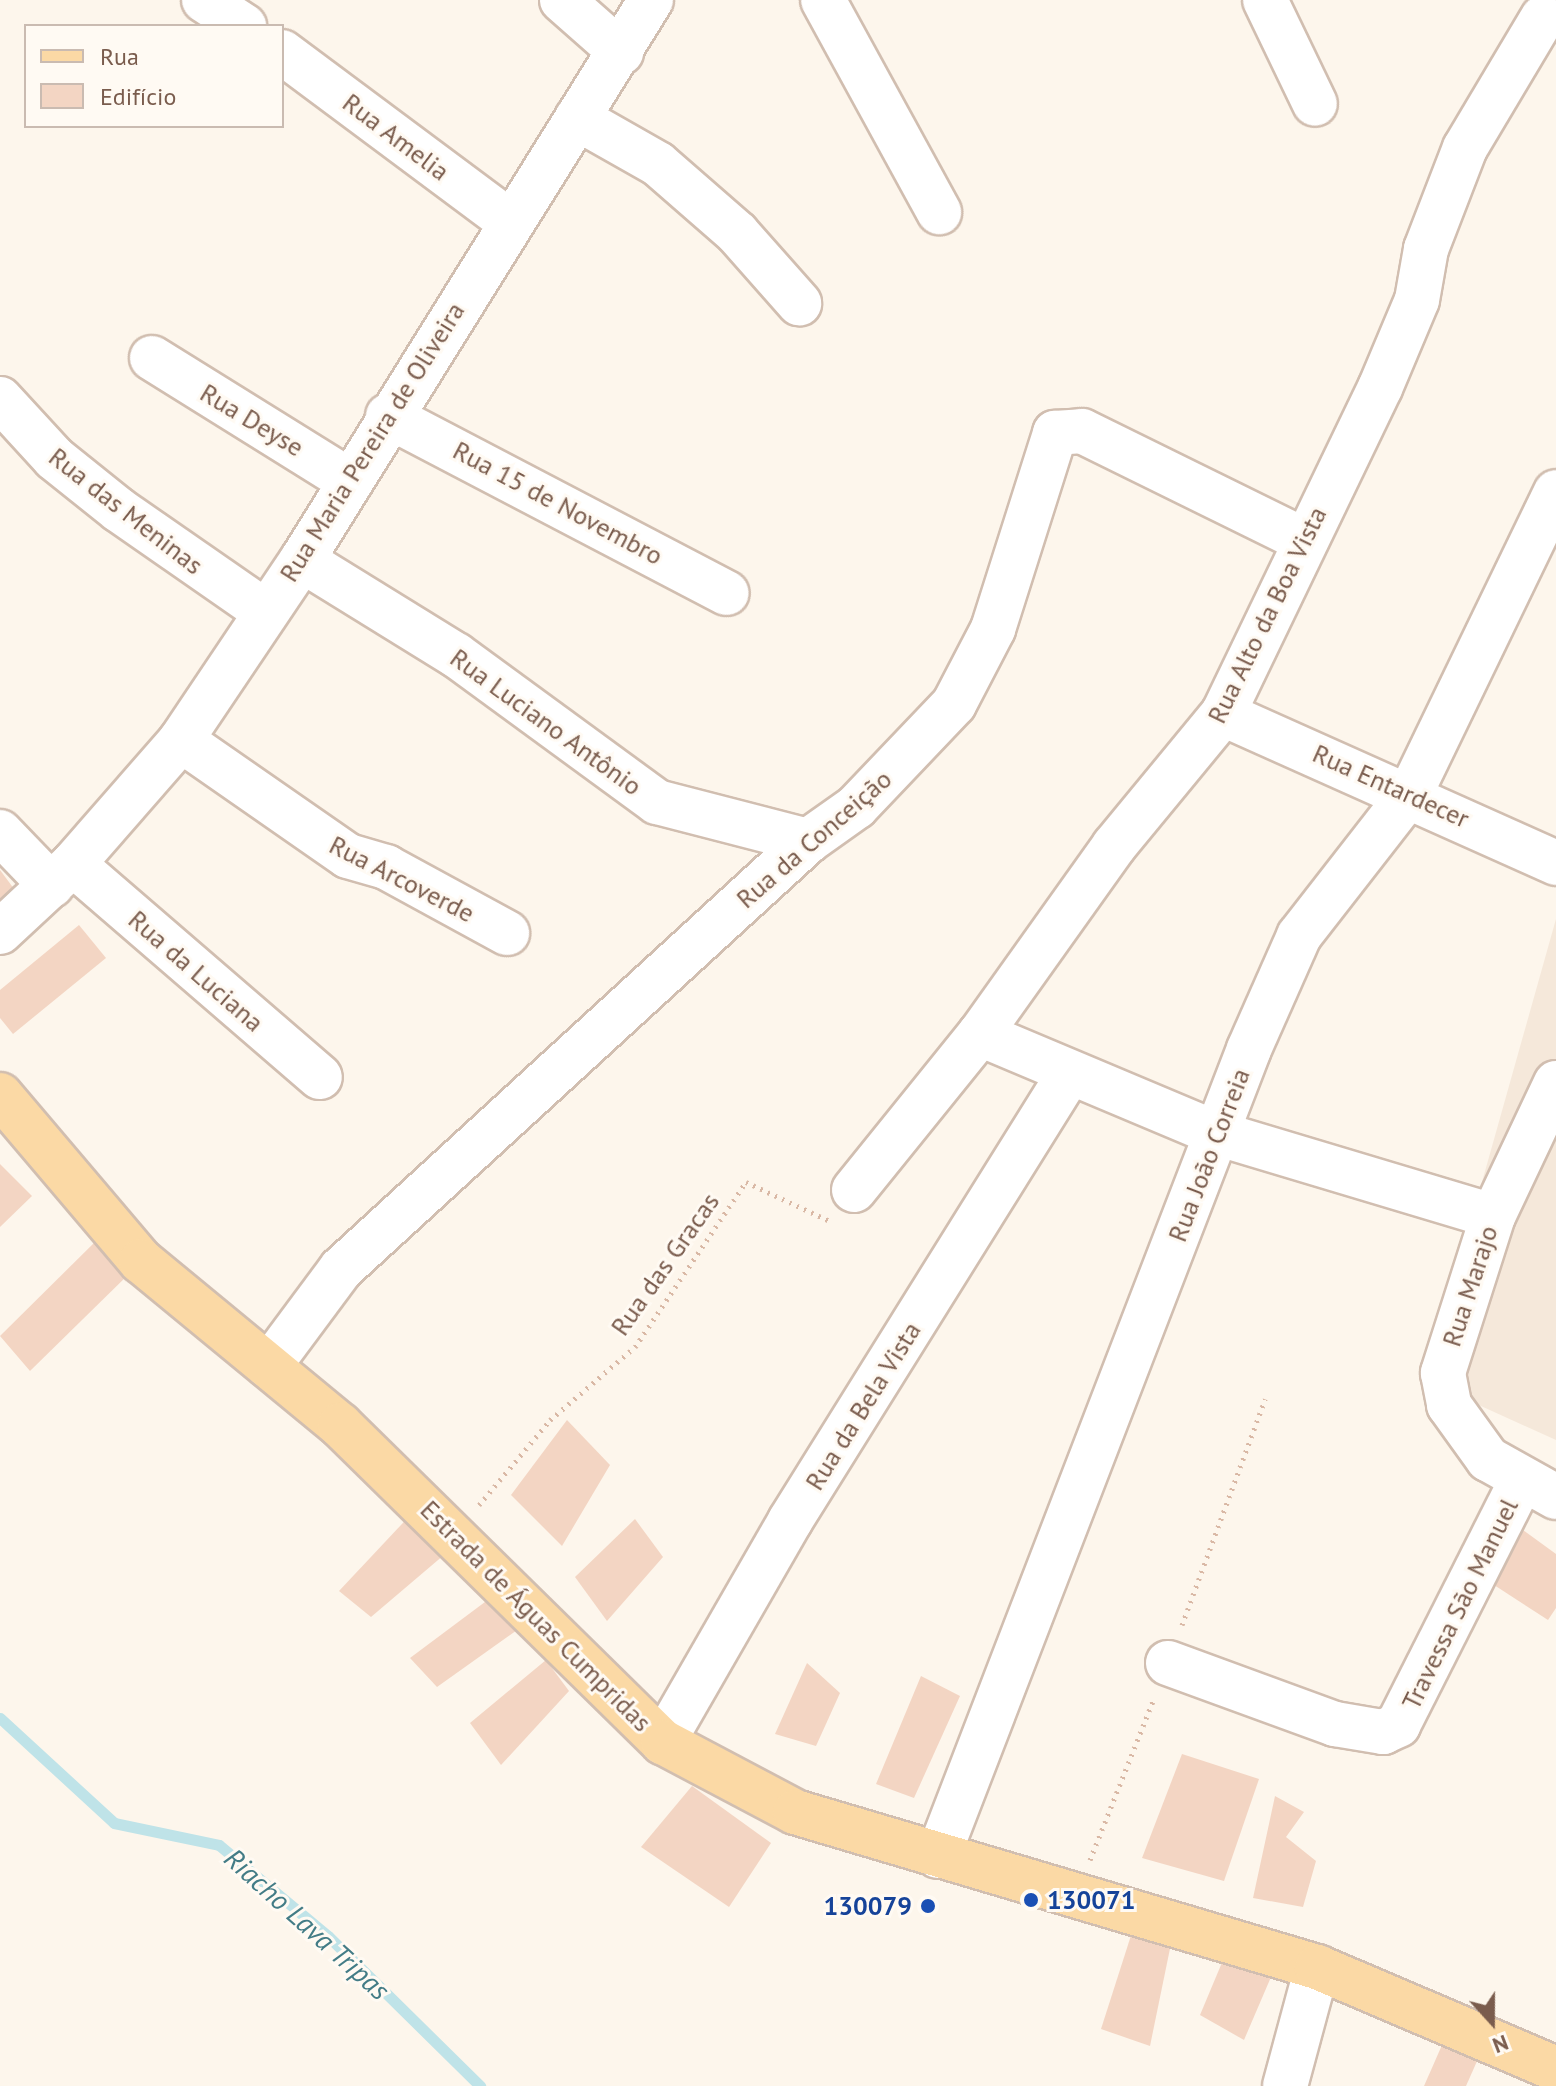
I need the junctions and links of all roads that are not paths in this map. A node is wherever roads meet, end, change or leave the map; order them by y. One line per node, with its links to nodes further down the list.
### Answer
1 (204, 0): 7 (street)
2 (562, 0): 8 (street)
3 (651, 0): 8 (street, Rua Maria Pereira de Oliveira)
4 (823, 0): 12 (street)
5 (1265, 0): 10 (street)
6 (1543, 17): 20 (street, Rua Alto da Boa Vista)
7 (241, 24)
8 (621, 52): 11 (street, Rua Maria Pereira de Oliveira)
9 (284, 53): 13 (street, Rua Amelia)
10 (1315, 104)
11 (577, 118): 13 (street, Rua Maria Pereira de Oliveira); 14 (street)
12 (939, 212)
13 (510, 222): 17 (street, Rua Maria Pereira de Oliveira)
14 (799, 303)
15 (152, 358): 18 (street, Rua Deyse)
16 (0, 399): 23 (street, Rua das Meninas)
17 (388, 416): 18 (street, Rua Maria Pereira de Oliveira); 22 (street, Rua 15 de Novembro)
18 (351, 482): 21 (street, Rua Maria Pereira de Oliveira)
19 (1556, 492): 26 (street, Rua João Correia)
20 (1304, 540): 24 (street, Rua Alto da Boa Vista); 28 (street, Rua da Conceição)
21 (302, 560): 23 (street, Rua Maria Pereira de Oliveira); 28 (street, Rua Luciano Antônio)
22 (727, 593)
23 (263, 610): 25 (street, Rua Maria Pereira de Oliveira)
24 (1223, 714): 26 (street, Rua Entardecer); 33 (street, Rua Alto da Boa Vista)
25 (181, 740): 30 (street, Rua Maria Pereira de Oliveira); 32 (street, Rua Arcoverde)
26 (1411, 792): 29 (street, Rua Entardecer); 38 (street, Rua João Correia)
27 (0, 832): 30 (street, Rua da Luciana)
28 (808, 841): 41 (street, Rua da Conceição)
29 (1556, 863)
30 (62, 874): 31 (street, Rua Maria Pereira de Oliveira); 35 (street, Rua da Luciana)
31 (0, 932)
32 (507, 933)
33 (980, 1034): 34 (street); 39 (street, Rua Alto da Boa Vista)
34 (1069, 1074): 38 (street); 44 (street, Rua da Bela Vista)
35 (320, 1077)
36 (1556, 1083): 40 (street, Rua Marajo)
37 (0, 1095): 41 (main road, Estrada de Águas Cumpridas)
38 (1216, 1133): 40 (street); 45 (street, Rua João Correia)
39 (854, 1190)
40 (1493, 1216): 42 (street, Rua Marajo)
41 (269, 1366): 44 (main road, Estrada de Águas Cumpridas)
42 (1539, 1488): 43 (street, Travessa São Manuel)
43 (1168, 1663)
44 (663, 1742): 45 (main road, Estrada de Águas Cumpridas)
45 (938, 1856): 46 (main road, Estrada de Águas Cumpridas)
46 (1317, 1967): 47 (main road, Estrada de Águas Cumpridas); 48 (street)
47 (1556, 2069)
48 (1285, 2086)

